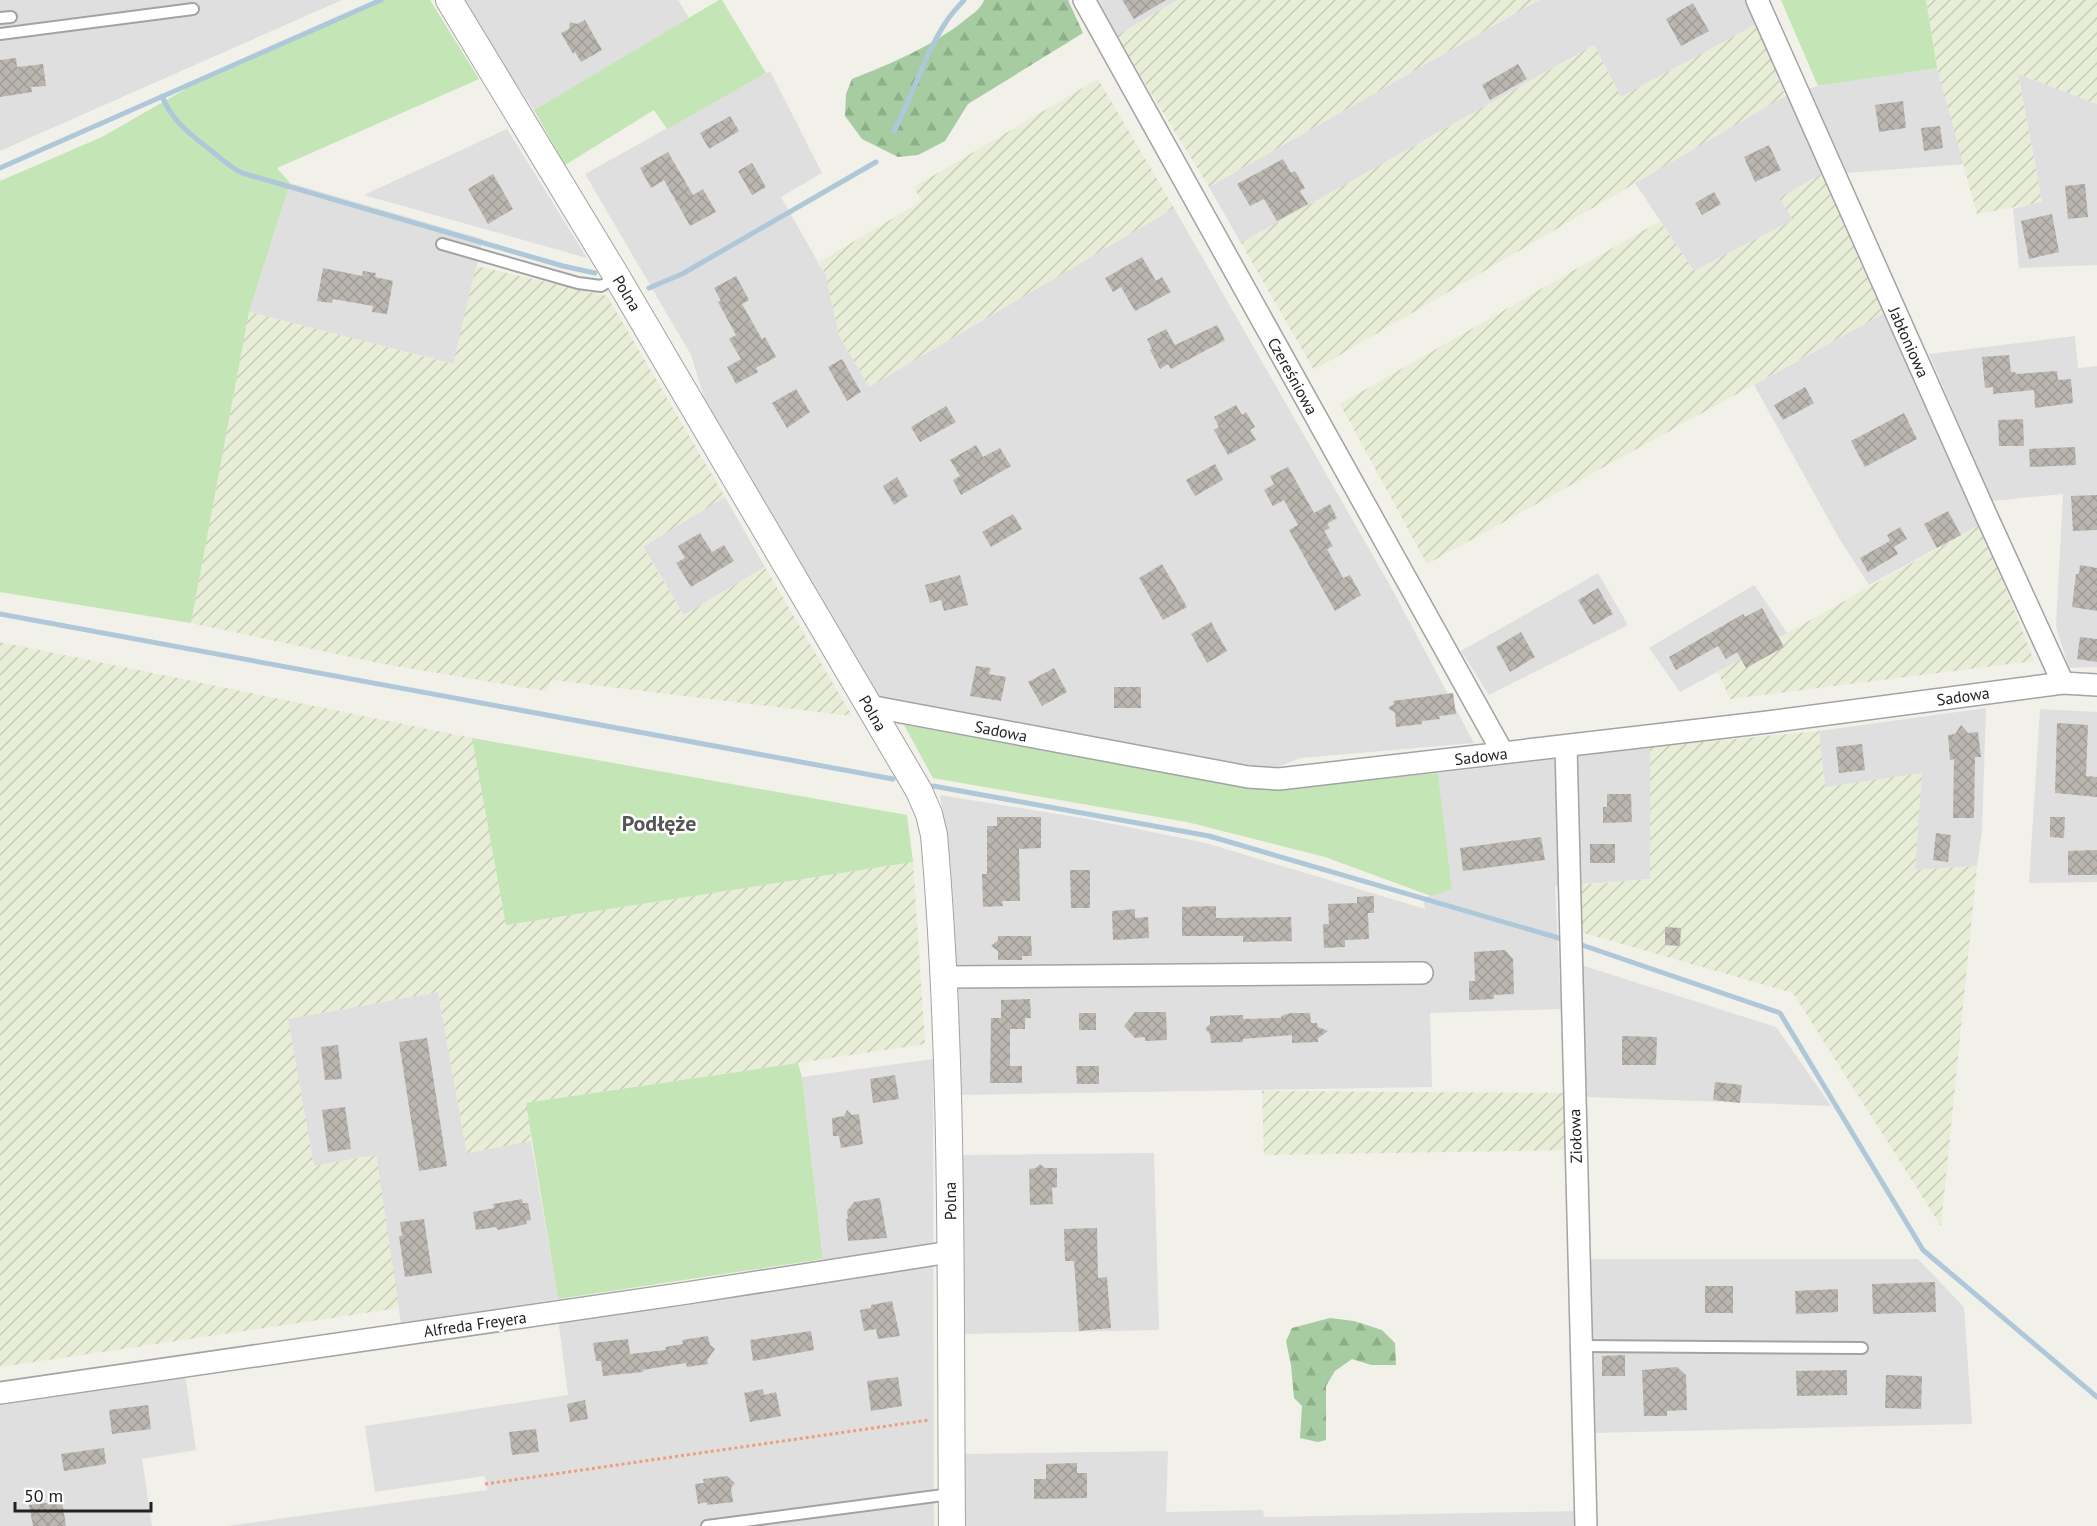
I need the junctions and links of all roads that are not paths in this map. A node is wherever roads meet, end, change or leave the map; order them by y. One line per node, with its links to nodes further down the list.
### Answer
1 (449, 0): 7 (street, Polna)
2 (1084, 0): 12 (street, Czereśniowa)
3 (1757, 0): 8 (street, Jabłoniowa)
4 (193, 9): 5 (lane)
5 (0, 34)
6 (442, 244): 7 (lane)
7 (617, 277): 10 (street, Polna)
8 (2063, 683): 9 (street, Sadowa); 11 (street, Sadowa)
9 (2097, 685)
10 (869, 706): 12 (street, Sadowa); 14 (street, Polna)
11 (1566, 746): 12 (street, Sadowa); 16 (street, Ziołowa)
12 (1503, 753)
13 (1422, 973): 14 (street)
14 (945, 977): 15 (street, Polna)
15 (950, 1252): 18 (street, Alfreda Freyera); 19 (street, Polna)
16 (1581, 1346): 17 (lane); 22 (street, Ziołowa)
17 (1862, 1348)
18 (0, 1393)
19 (952, 1494): 20 (lane); 21 (street, Polna)
20 (707, 1526)
21 (952, 1526)
22 (1586, 1526)

